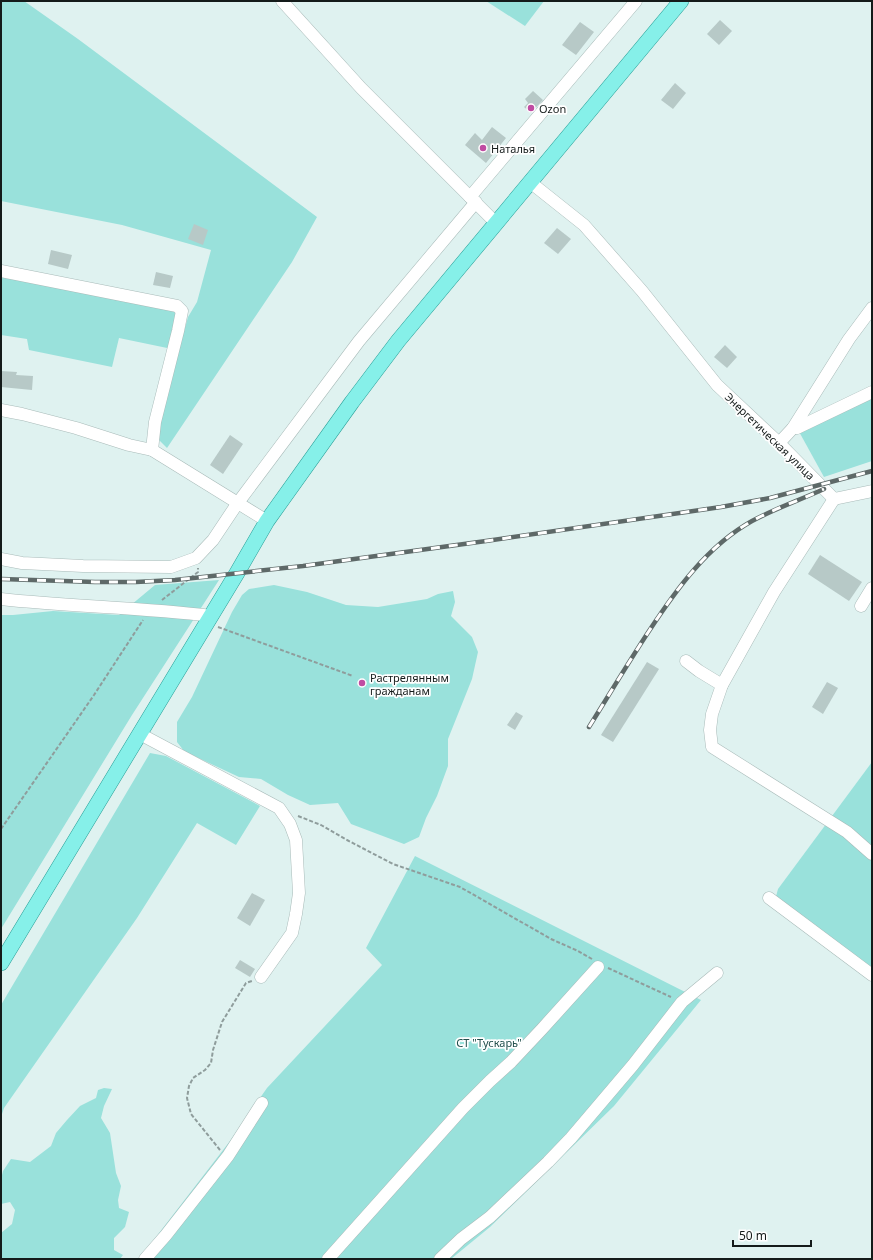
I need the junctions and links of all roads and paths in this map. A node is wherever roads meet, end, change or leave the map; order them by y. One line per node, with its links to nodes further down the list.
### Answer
1 (282, 1): 5 (street)
2 (636, 1): 5 (street)
3 (681, 1): 4 (main road)
4 (530, 182): 6 (main road); 12 (street, Энергетическая улица)
5 (473, 200): 6 (street); 16 (street)
6 (496, 223): 17 (main road)
7 (1, 271): 13 (street)
8 (872, 308): 11 (street)
9 (872, 392): 11 (street)
10 (1, 410): 13 (street)
11 (793, 428): 12 (street)
12 (779, 443): 15 (street, Энергетическая улица)
13 (152, 450): 16 (street)
14 (870, 495): 15 (street)
15 (834, 499): 27 (street)
16 (237, 504): 17 (street); 18 (street)
17 (267, 522): 24 (main road)
18 (196, 558): 19 (street); 23 (path)
19 (1, 560)
20 (872, 588): 22 (street)
21 (1, 599): 23 (street)
22 (861, 606)
23 (150, 610): 24 (street); 30 (path)
24 (209, 620): 26 (path); 28 (main road)
25 (686, 662): 27 (street)
26 (353, 676)
27 (722, 685): 31 (street)
28 (140, 734): 33 (main road); 37 (street)
29 (298, 816): 34 (path)
30 (1, 830)
31 (872, 854)
32 (769, 898): 36 (street)
33 (1, 963)
34 (598, 967): 38 (path); 42 (street)
35 (717, 973): 38 (street)
36 (872, 976)
37 (260, 977): 40 (path)
38 (682, 1002): 43 (street)
39 (262, 1103): 40 (street)
40 (223, 1163): 41 (street)
41 (145, 1259)
42 (328, 1259)
43 (440, 1259)

